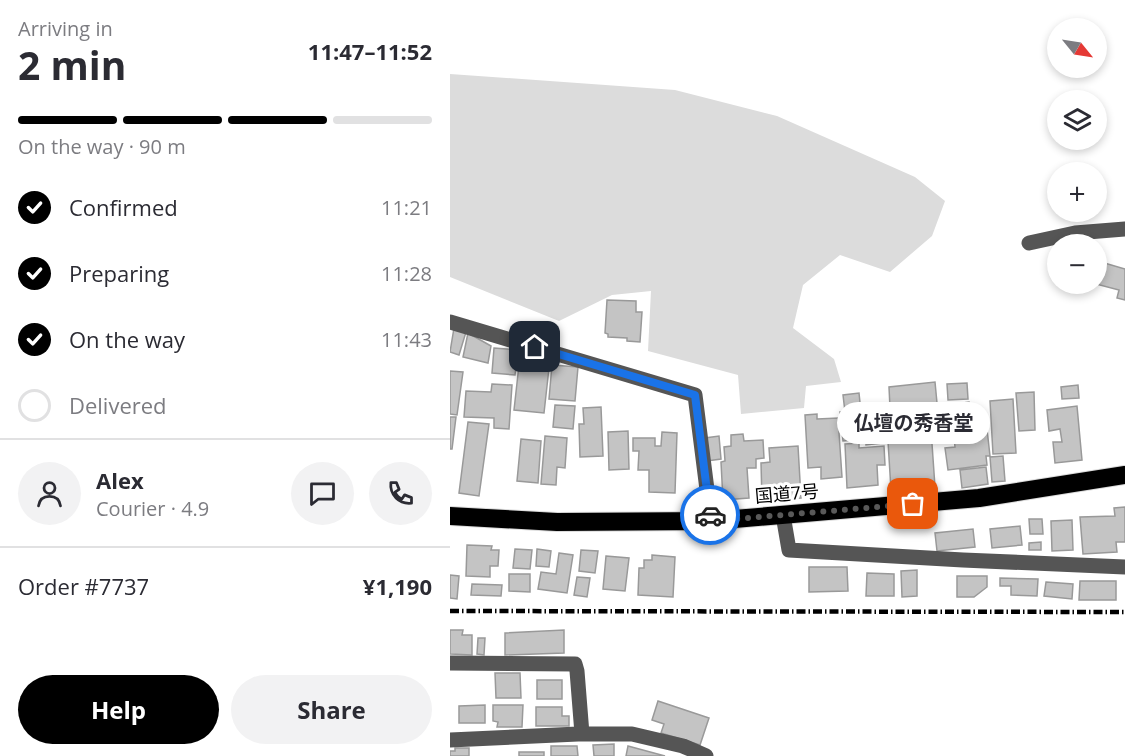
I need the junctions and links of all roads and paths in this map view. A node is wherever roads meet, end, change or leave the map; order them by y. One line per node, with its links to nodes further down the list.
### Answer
1 (1125, 229): 2 (street)
2 (1029, 243)
3 (450, 322): 7 (street)
4 (1125, 475): 5 (highway, 国道7号)
5 (783, 515): 7 (highway, 国道7号); 8 (street)
6 (450, 516): 7 (highway, 国道7号)
7 (711, 521)
8 (1125, 567)
9 (450, 663): 10 (street)
10 (582, 734): 11 (street); 12 (street)
11 (450, 740)
12 (706, 756)

